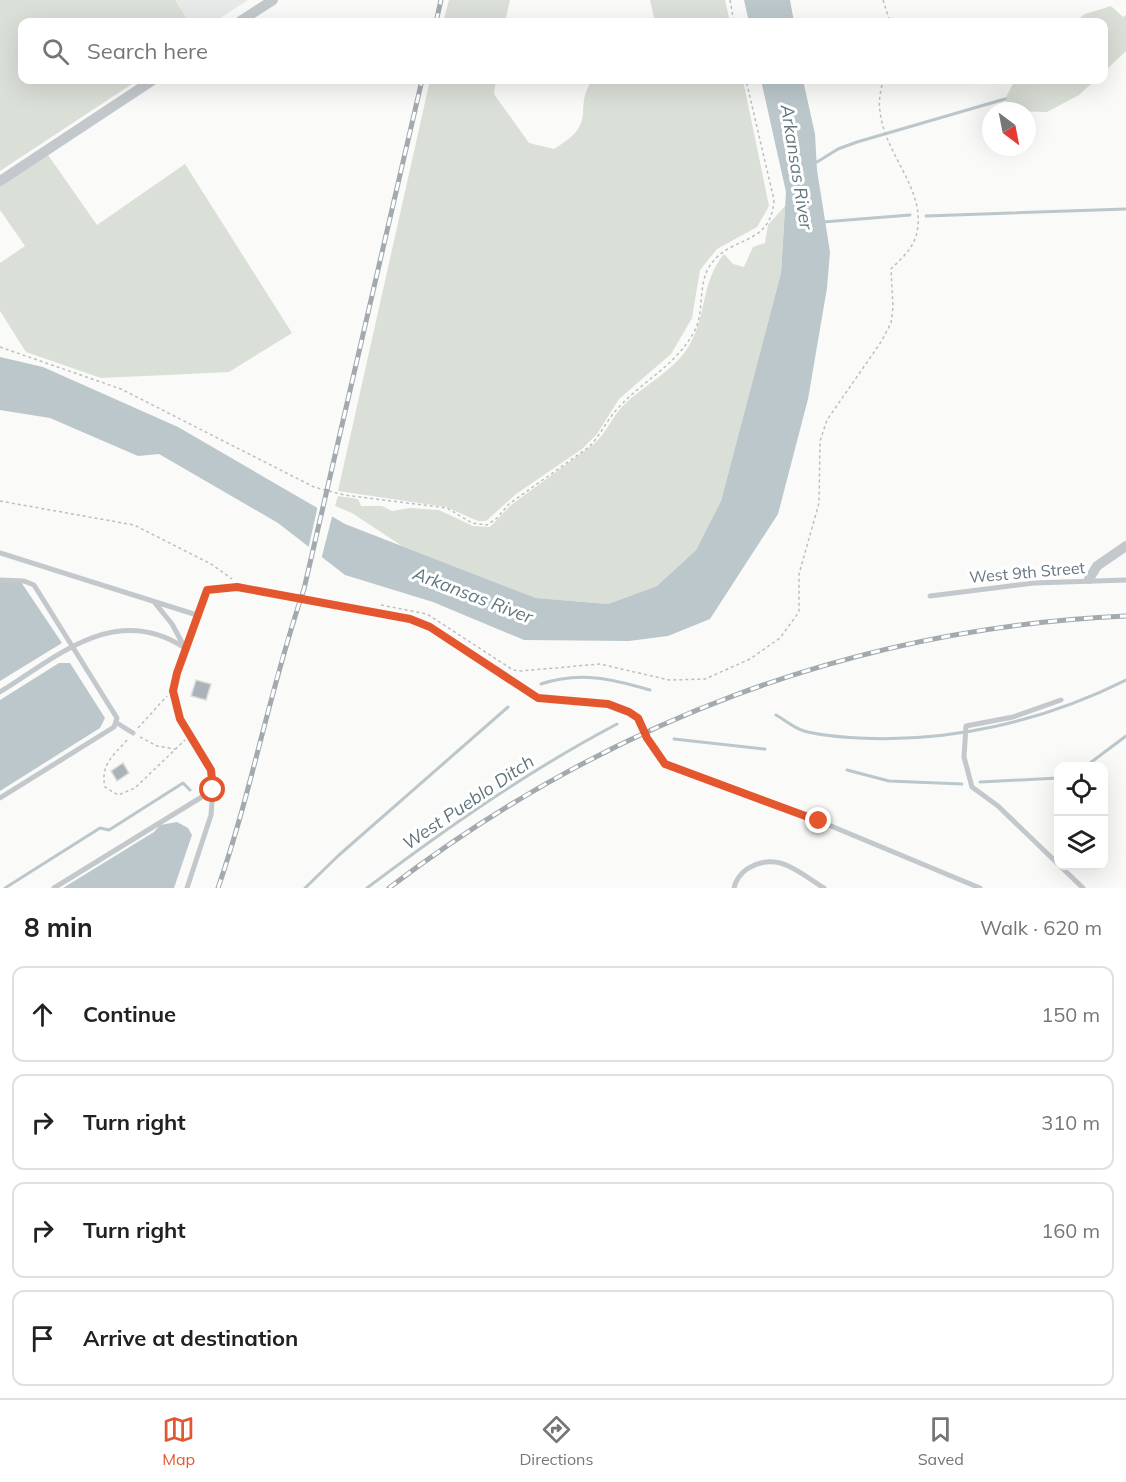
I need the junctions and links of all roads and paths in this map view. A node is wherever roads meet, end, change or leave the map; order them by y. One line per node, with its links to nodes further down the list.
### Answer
1 (273, 0): 4 (street)
2 (730, 0): 5 (path)
3 (883, 0): 6 (path)
4 (245, 18)
5 (733, 18)
6 (889, 18)
7 (147, 84): 10 (street)
8 (747, 84): 11 (path)
9 (882, 84): 21 (path)
10 (0, 181)
11 (0, 347)
12 (0, 501): 17 (path)
13 (1126, 546): 15 (street)
14 (0, 553): 20 (lane)
15 (1089, 579): 18 (lane, West 9th Street); 19 (lane, West 9th Street)
16 (0, 580): 23 (lane)
17 (233, 580)
18 (1126, 580)
19 (930, 596)
20 (155, 603): 22 (lane); 24 (lane)
21 (377, 604)
22 (197, 615): 24 (lane); 38 (lane)
23 (74, 646): 24 (lane); 26 (lane); 28 (lane)
24 (185, 648): 25 (lane)
25 (174, 689): 29 (path); 30 (lane)
26 (0, 693)
27 (1061, 700): 39 (lane)
28 (117, 723): 29 (lane); 33 (lane)
29 (133, 733): 31 (path); 31 (path)
30 (190, 735): 31 (path); 32 (lane)
31 (176, 749)
32 (213, 790): 34 (lane); 35 (lane)
33 (0, 798)
34 (54, 888)
35 (187, 888)
36 (734, 888): 37 (lane)
37 (824, 888)
38 (980, 888)
39 (1083, 888)

